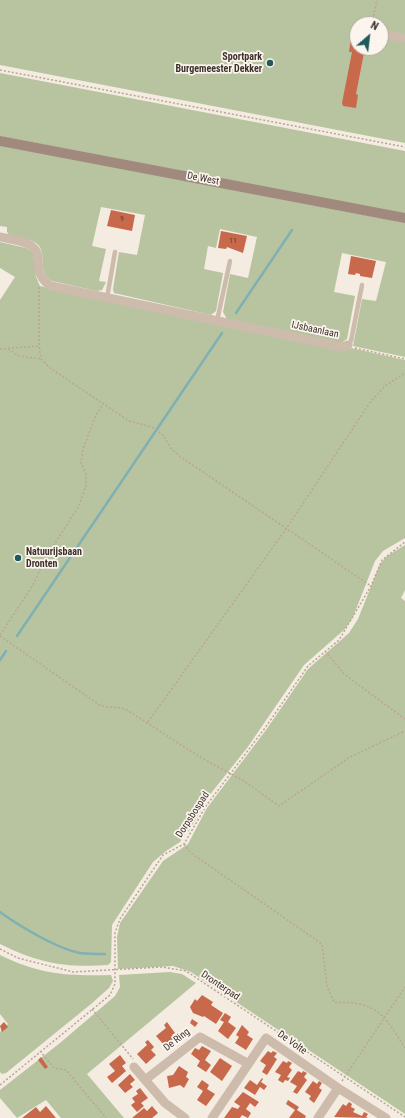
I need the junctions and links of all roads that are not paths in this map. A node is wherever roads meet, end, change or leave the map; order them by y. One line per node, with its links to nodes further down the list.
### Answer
1 (389, 35): 2 (street)
2 (405, 38)
3 (0, 141): 4 (main road, De West)
4 (405, 218)
5 (0, 237): 9 (street, IJsbaanlaan)
6 (115, 252): 9 (lane)
7 (230, 260): 10 (lane)
8 (362, 285): 11 (lane, IJsbaanlaan)
9 (107, 298): 10 (street, IJsbaanlaan)
10 (217, 321): 11 (street, IJsbaanlaan)
11 (348, 345)
12 (247, 1063): 14 (street, De Ring); 15 (street, De Volte); 17 (street, De Volte)
13 (136, 1066): 14 (street)
14 (145, 1080): 16 (street)
15 (338, 1088): 18 (street); 19 (street, De Volte)
16 (185, 1118)
17 (212, 1118)
18 (318, 1118)
19 (386, 1118)

